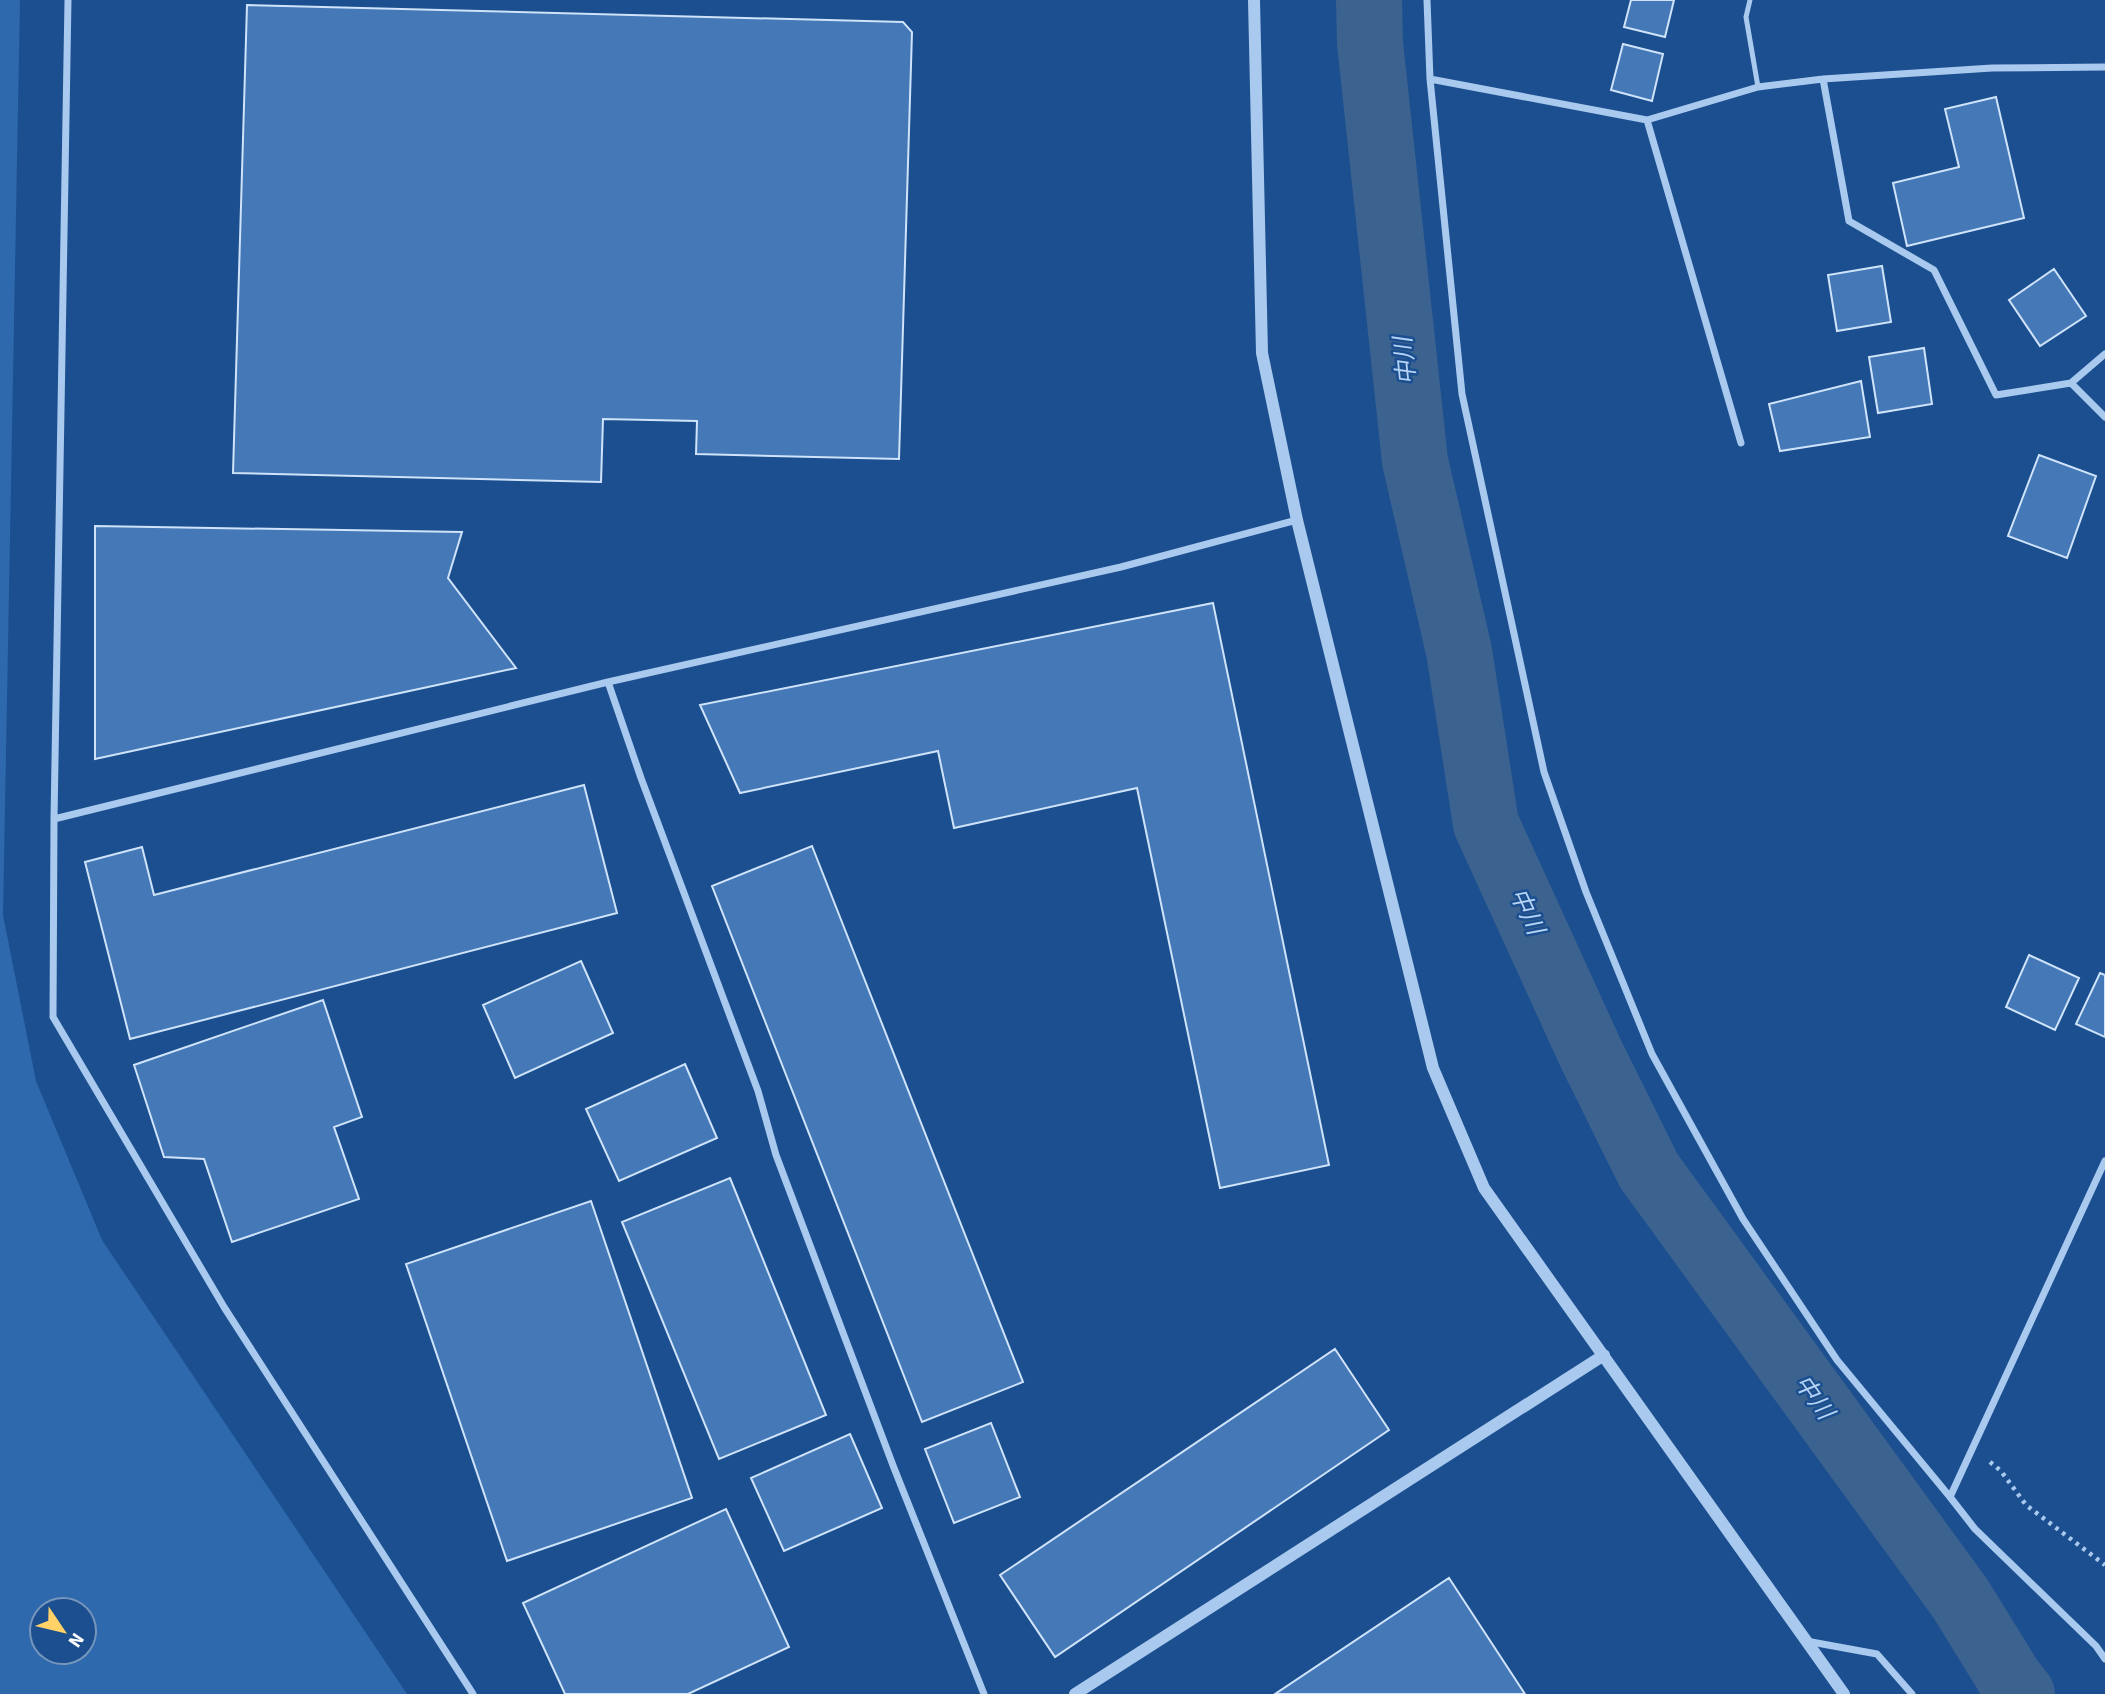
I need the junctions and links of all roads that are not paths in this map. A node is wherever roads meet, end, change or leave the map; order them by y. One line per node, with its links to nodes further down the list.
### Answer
1 (68, 0): 16 (street)
2 (1254, 0): 14 (street)
3 (1427, 0): 6 (street)
4 (1750, 0): 8 (lane)
5 (2105, 67): 7 (street)
6 (1430, 79): 9 (street); 19 (street)
7 (1823, 79): 8 (street); 11 (street)
8 (1758, 87): 9 (street)
9 (1647, 120): 13 (street)
10 (2105, 354): 11 (street)
11 (2071, 383): 12 (street)
12 (2105, 417)
13 (1741, 443)
14 (1297, 520): 15 (street); 18 (street)
15 (608, 682): 16 (street); 23 (street)
16 (54, 819): 22 (street)
17 (2105, 1161): 19 (street)
18 (1604, 1355): 20 (street); 24 (street)
19 (1950, 1497): 21 (street)
20 (1805, 1641): 25 (street); 26 (street)
21 (2105, 1659)
22 (473, 1694)
23 (984, 1694)
24 (1075, 1694)
25 (1844, 1694)
26 (1912, 1694)

